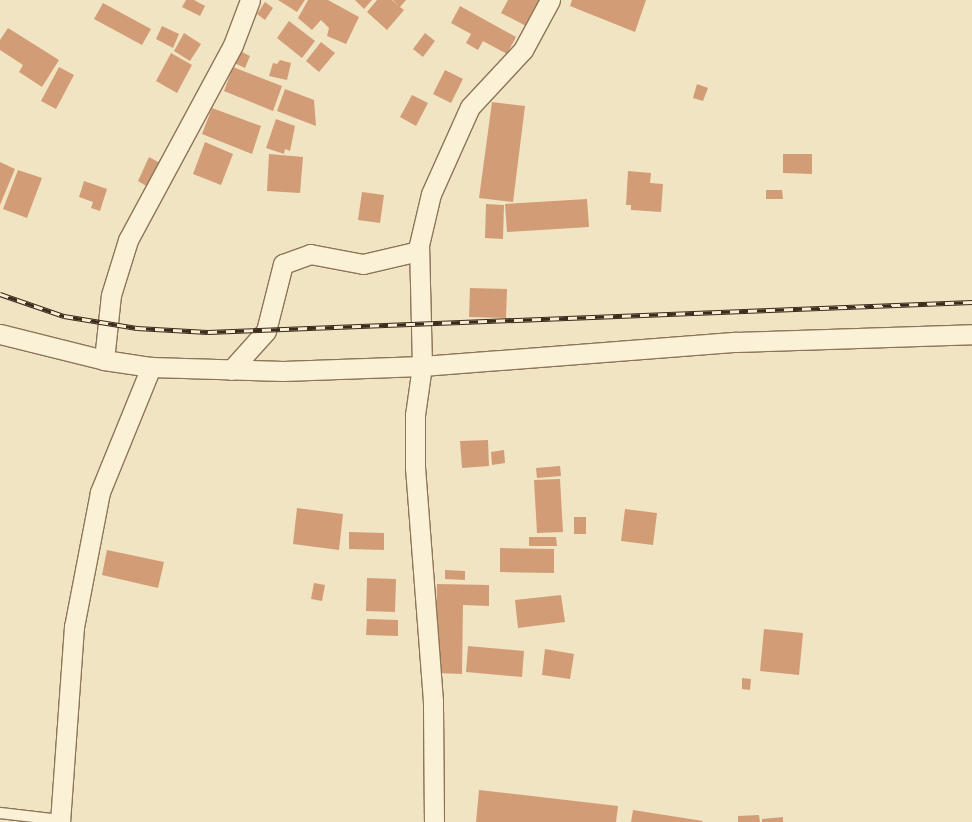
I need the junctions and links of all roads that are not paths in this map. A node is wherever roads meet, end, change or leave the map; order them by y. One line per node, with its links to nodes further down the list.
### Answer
1 (250, 0): 6 (street)
2 (550, 0): 3 (street)
3 (419, 251): 7 (street); 9 (street)
4 (0, 334): 6 (street)
5 (972, 334): 7 (street)
6 (104, 360): 8 (street)
7 (422, 366): 9 (street); 12 (street)
8 (151, 367): 9 (street); 11 (street)
9 (231, 370)
10 (0, 813): 11 (lane)
11 (60, 821)
12 (434, 822)

